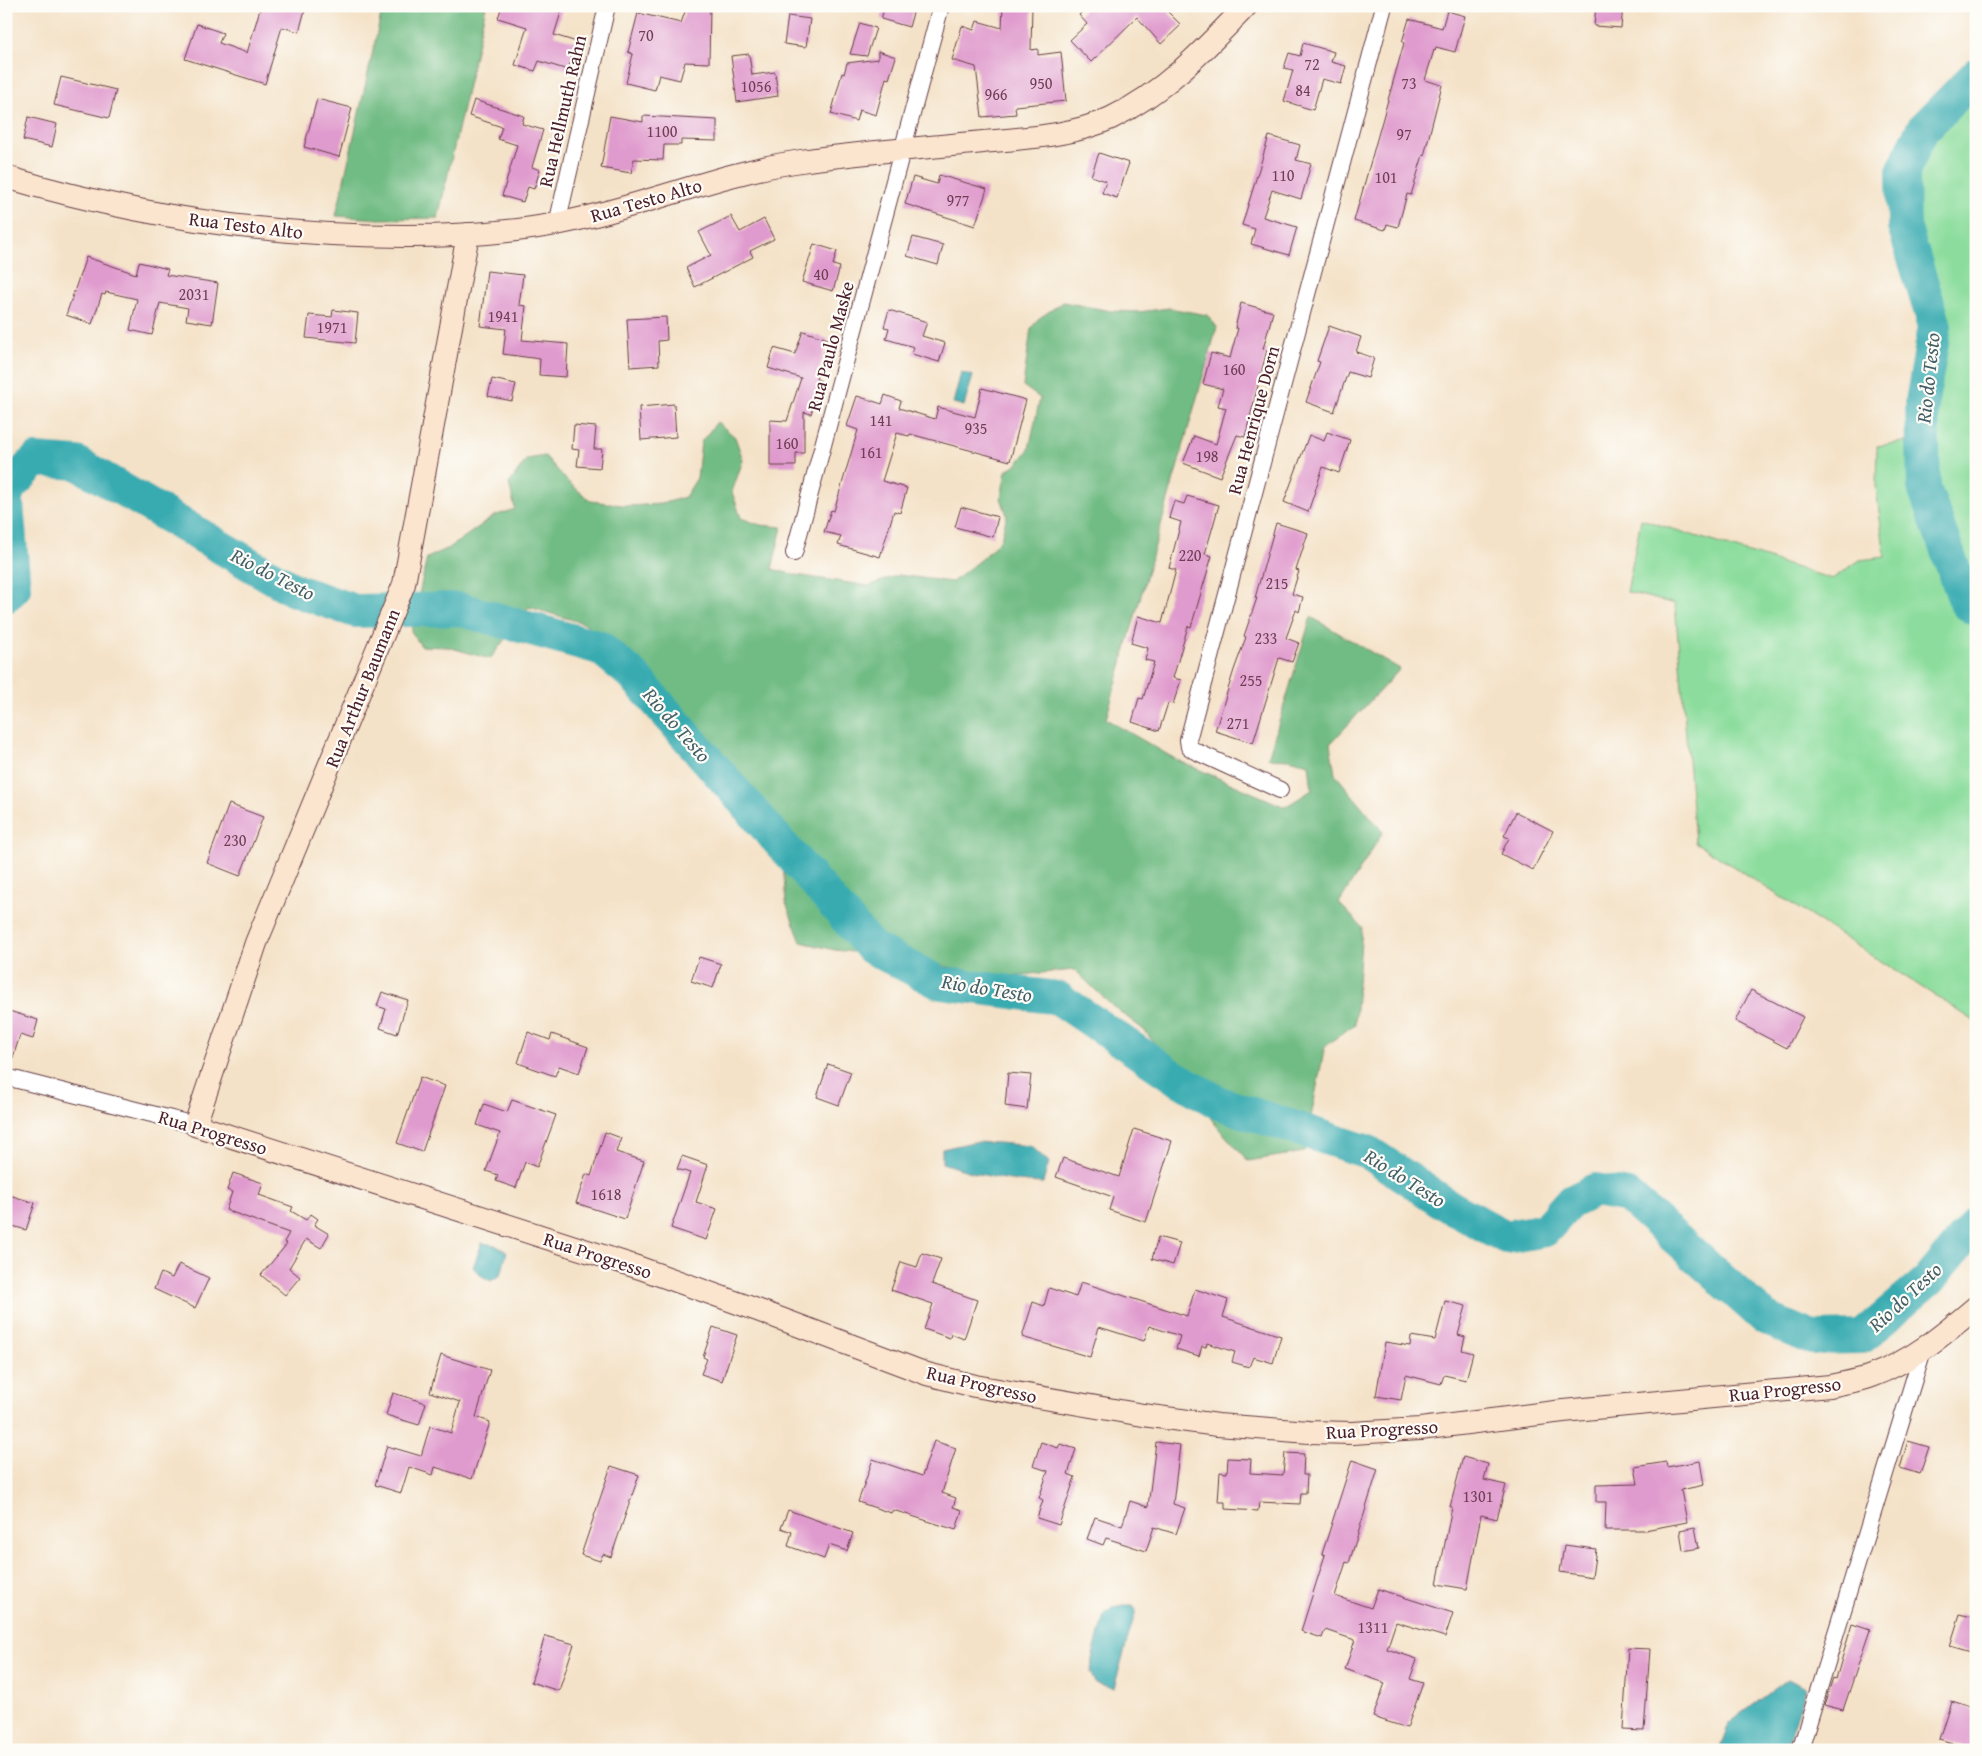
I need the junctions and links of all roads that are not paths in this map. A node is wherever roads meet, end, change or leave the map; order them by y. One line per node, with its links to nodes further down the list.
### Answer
1 (607, 6): 7 (street, Rua Hellmuth Rahn)
2 (941, 6): 5 (street, Rua Paulo Maske)
3 (1246, 6): 5 (street, Rua Testo Alto)
4 (1384, 6): 10 (street, Rua Henrique Dorn)
5 (903, 150): 7 (street, Rua Testo Alto); 9 (street, Rua Paulo Maske)
6 (6, 176): 8 (street, Rua Testo Alto)
7 (557, 224): 8 (street, Rua Testo Alto)
8 (468, 234): 12 (street, Rua Arthur Baumann)
9 (794, 553)
10 (1280, 790)
11 (6, 1077): 12 (street, Rua Progresso)
12 (195, 1125): 14 (street, Rua Progresso)
13 (1976, 1307): 14 (street, Rua Progresso)
14 (1923, 1350): 15 (street)
15 (1800, 1750)

